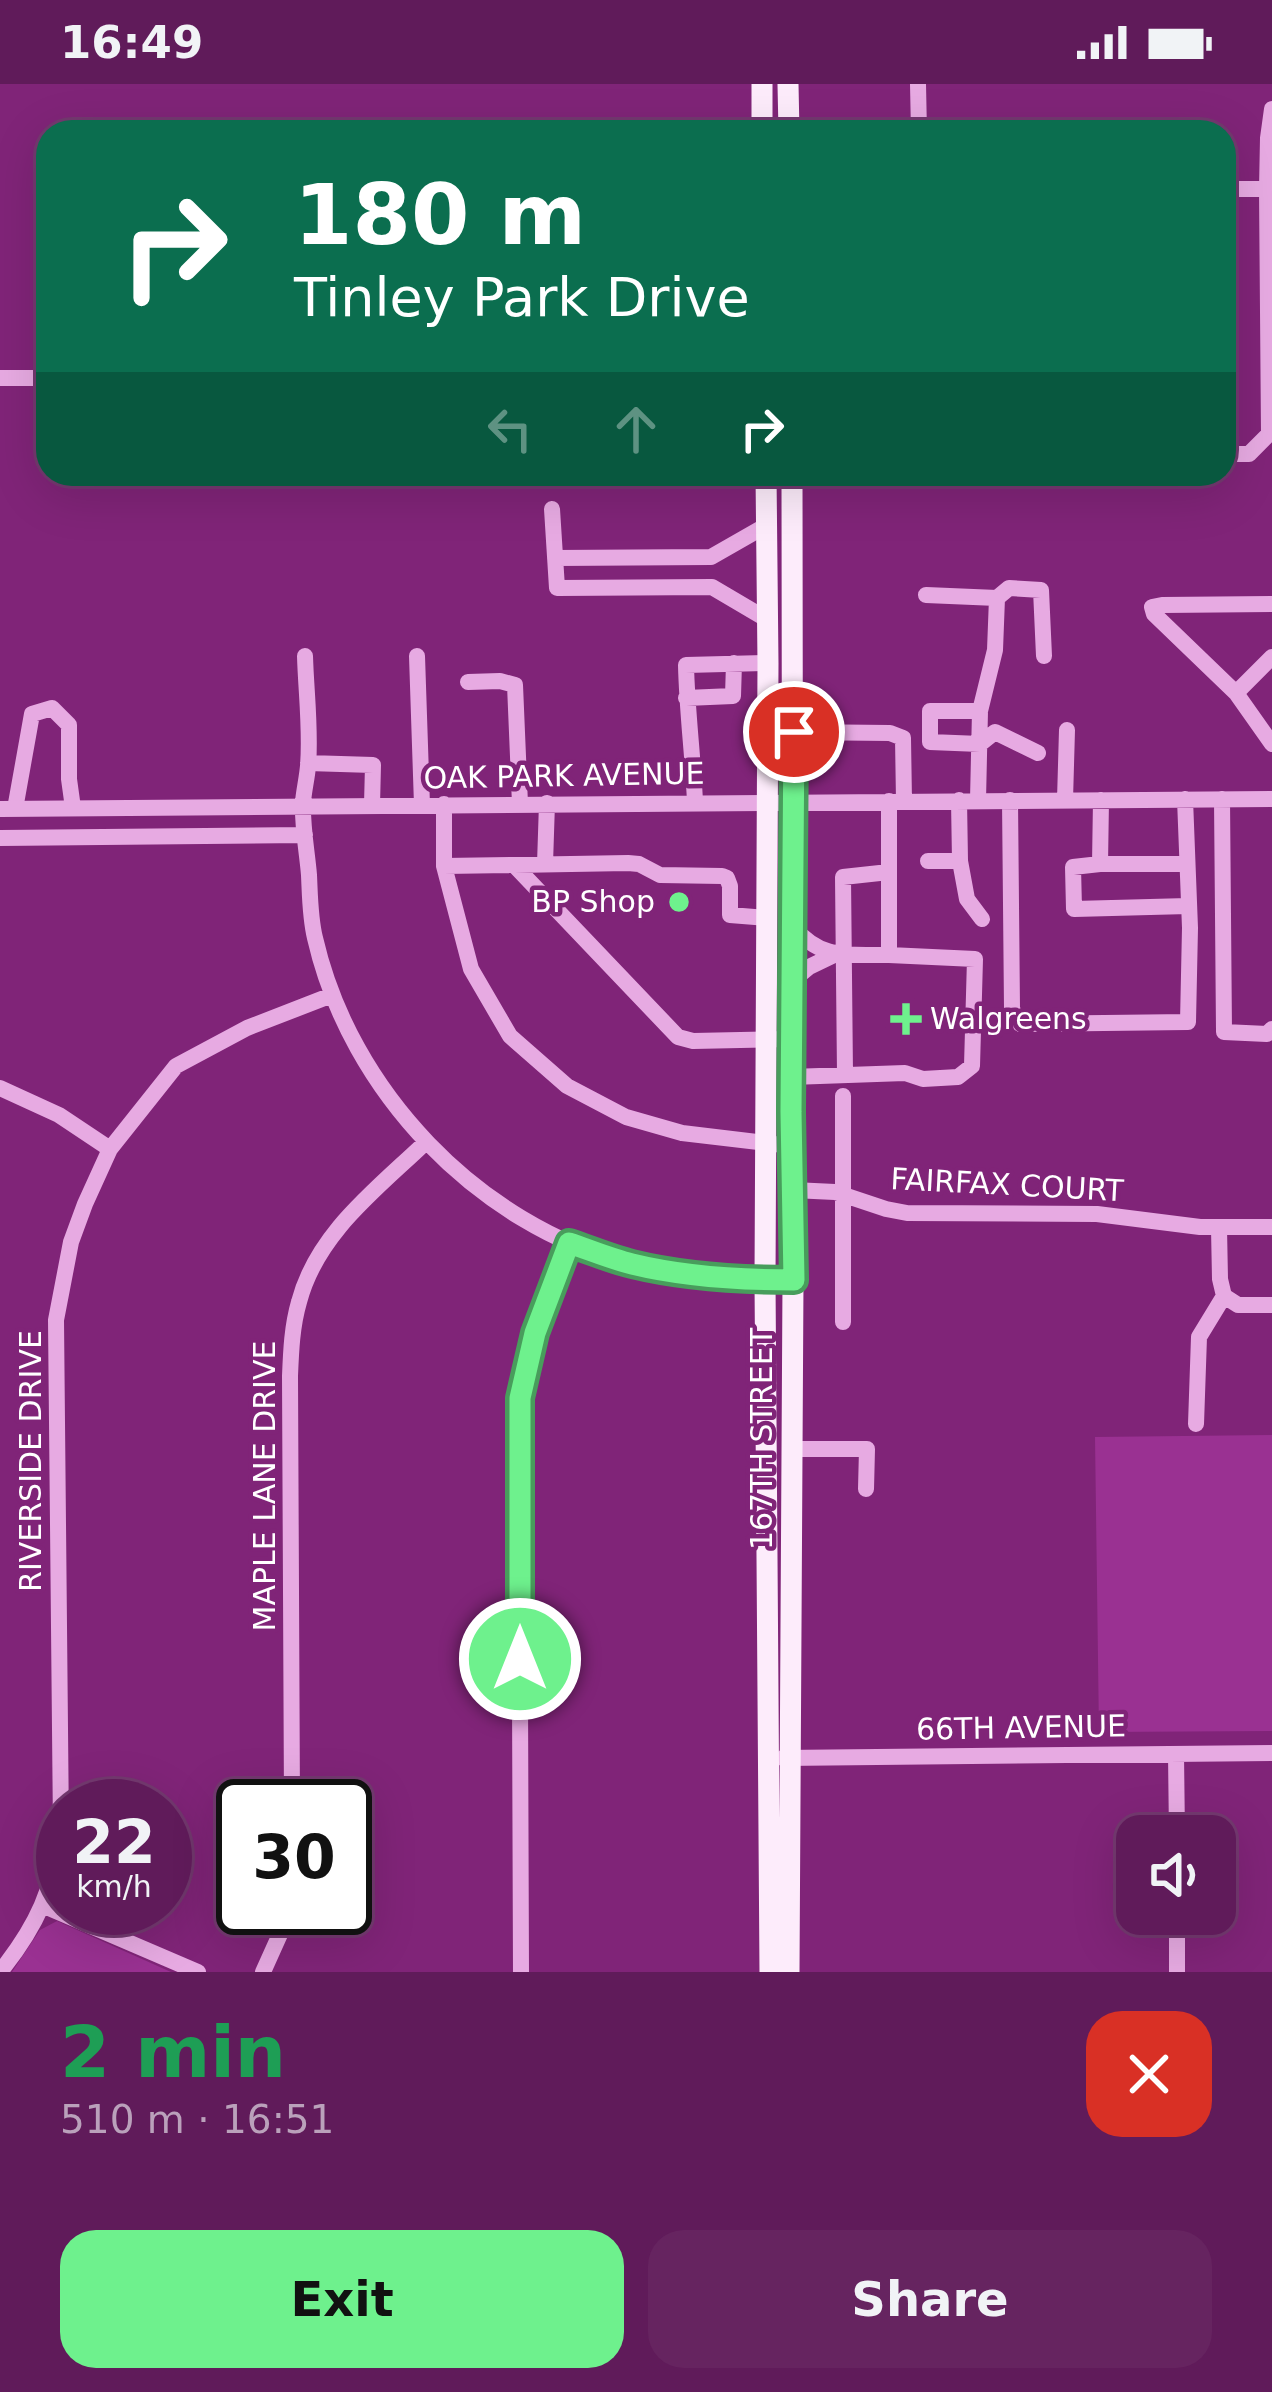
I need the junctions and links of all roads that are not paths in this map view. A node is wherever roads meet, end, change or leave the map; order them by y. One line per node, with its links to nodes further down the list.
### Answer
1 (761, 84): 5 (main road)
2 (788, 84): 6 (main road)
3 (918, 84): 7 (street)
4 (1272, 109): 9 (street)
5 (762, 120)
6 (789, 120)
7 (919, 120)
8 (1236, 189): 9 (street)
9 (1269, 189): 12 (street)
10 (0, 378): 11 (street)
11 (36, 378)
12 (1236, 454)
13 (766, 486): 16 (main road, 167TH STREET)
14 (792, 486): 35 (main road, 167TH STREET)
15 (552, 509): 18 (street)
16 (767, 525): 17 (street); 23 (main road, 167TH STREET)
17 (711, 557): 18 (street); 19 (street)
18 (555, 558): 19 (street)
19 (712, 587): 23 (street)
20 (926, 596): 21 (street)
21 (997, 598): 26 (street); 33 (street)
22 (1272, 604): 31 (street)
23 (768, 620): 29 (main road, 167TH STREET)
24 (305, 656): 39 (street)
25 (417, 656): 55 (street)
26 (1044, 656)
27 (1272, 657): 31 (street)
28 (734, 663): 29 (street); 32 (street); 32 (street)
29 (768, 663): 47 (main road, 167TH STREET)
30 (468, 682): 53 (street)
31 (1236, 694): 37 (street)
32 (686, 698): 50 (street)
33 (980, 711): 36 (street); 36 (street)
34 (1066, 730): 44 (street)
35 (794, 732): 48 (main road, 167TH STREET); 49 (street)
36 (980, 744): 38 (street); 42 (street)
37 (1272, 744)
38 (1038, 753)
39 (308, 763): 54 (street); 56 (street)
40 (1222, 799): 41 (street, OAK PARK AVENUE); 46 (street, OAK PARK AVENUE); 77 (street)
41 (1272, 799)
42 (968, 800): 43 (street, OAK PARK AVENUE); 49 (street, OAK PARK AVENUE); 62 (street)
43 (1010, 800): 44 (street, OAK PARK AVENUE); 69 (street)
44 (1065, 800): 45 (street, OAK PARK AVENUE)
45 (1101, 800): 46 (street, OAK PARK AVENUE); 64 (street)
46 (1185, 800): 65 (street)
47 (768, 801): 48 (street, OAK PARK AVENUE); 50 (street, OAK PARK AVENUE); 70 (main road, 167TH STREET)
48 (793, 801): 49 (street, OAK PARK AVENUE); 72 (main road, 167TH STREET)
49 (897, 801): 68 (street)
50 (694, 802): 51 (street, OAK PARK AVENUE)
51 (547, 803): 53 (street, OAK PARK AVENUE); 63 (street)
52 (443, 804): 53 (street, OAK PARK AVENUE); 55 (street, OAK PARK AVENUE); 67 (street)
53 (520, 804)
54 (372, 805): 55 (street, OAK PARK AVENUE); 56 (street, OAK PARK AVENUE)
55 (422, 805)
56 (303, 806): 57 (street, OAK PARK AVENUE); 59 (street)
57 (73, 808): 58 (street, OAK PARK AVENUE); 58 (street)
58 (8, 809)
59 (305, 835): 60 (street); 76 (street)
60 (0, 838)
61 (928, 861): 62 (street)
62 (960, 861): 71 (street)
63 (545, 864): 66 (street); 70 (street)
64 (1100, 864): 65 (street); 69 (street)
65 (1187, 864): 69 (street)
66 (514, 865): 67 (street); 79 (street)
67 (444, 866): 85 (street)
68 (889, 872): 73 (street); 74 (street)
69 (1188, 906)
70 (768, 918): 79 (main road, 167TH STREET)
71 (982, 919)
72 (792, 926): 73 (street); 75 (main road, 167TH STREET)
73 (840, 954): 74 (street); 75 (street); 80 (street)
74 (889, 955): 80 (street)
75 (792, 981): 78 (main road, 167TH STREET)
76 (332, 994): 84 (street); 87 (street, RIVERSIDE DRIVE)
77 (1272, 1029)
78 (791, 1040): 79 (street); 81 (main road, 167TH STREET)
79 (766, 1041): 85 (main road, 167TH STREET)
80 (845, 1075): 81 (street)
81 (791, 1077): 86 (main road, 167TH STREET)
82 (0, 1088): 87 (street)
83 (843, 1096): 89 (street)
84 (426, 1142): 92 (street); 105 (street, MAPLE LANE DRIVE)
85 (766, 1144): 86 (street); 93 (main road, 167TH STREET)
86 (791, 1146): 88 (main road, 167TH STREET)
87 (110, 1149): 104 (street, RIVERSIDE DRIVE)
88 (793, 1190): 89 (street, FAIRFAX COURT); 94 (main road, 167TH STREET)
89 (844, 1194): 91 (street, FAIRFAX COURT); 97 (street)
90 (1272, 1227): 91 (street, FAIRFAX COURT)
91 (1219, 1228): 95 (street)
92 (569, 1243): 93 (street); 114 (street)
93 (765, 1280): 94 (street); 103 (main road, 167TH STREET)
94 (794, 1280): 99 (main road, 167TH STREET)
95 (1224, 1296): 96 (street); 98 (street)
96 (1272, 1305)
97 (843, 1322)
98 (1196, 1424)
99 (792, 1449): 100 (street); 103 (main road, 167TH STREET)
100 (866, 1489)
101 (1272, 1753): 102 (street, 66TH AVENUE)
102 (1176, 1754): 103 (street, 66TH AVENUE); 106 (street)
103 (780, 1758): 115 (main road, 167TH STREET); 116 (main road, 167TH STREET)
104 (60, 1779)
105 (292, 1779)
106 (1177, 1815)
107 (36, 1920): 111 (street, RIVERSIDE DRIVE)
108 (112, 1935): 112 (street)
109 (280, 1935): 113 (street)
110 (1177, 1935): 117 (street)
111 (0, 1972)
112 (198, 1972)
113 (263, 1972)
114 (521, 1972)
115 (770, 1972)
116 (789, 1972)
117 (1177, 1972)

